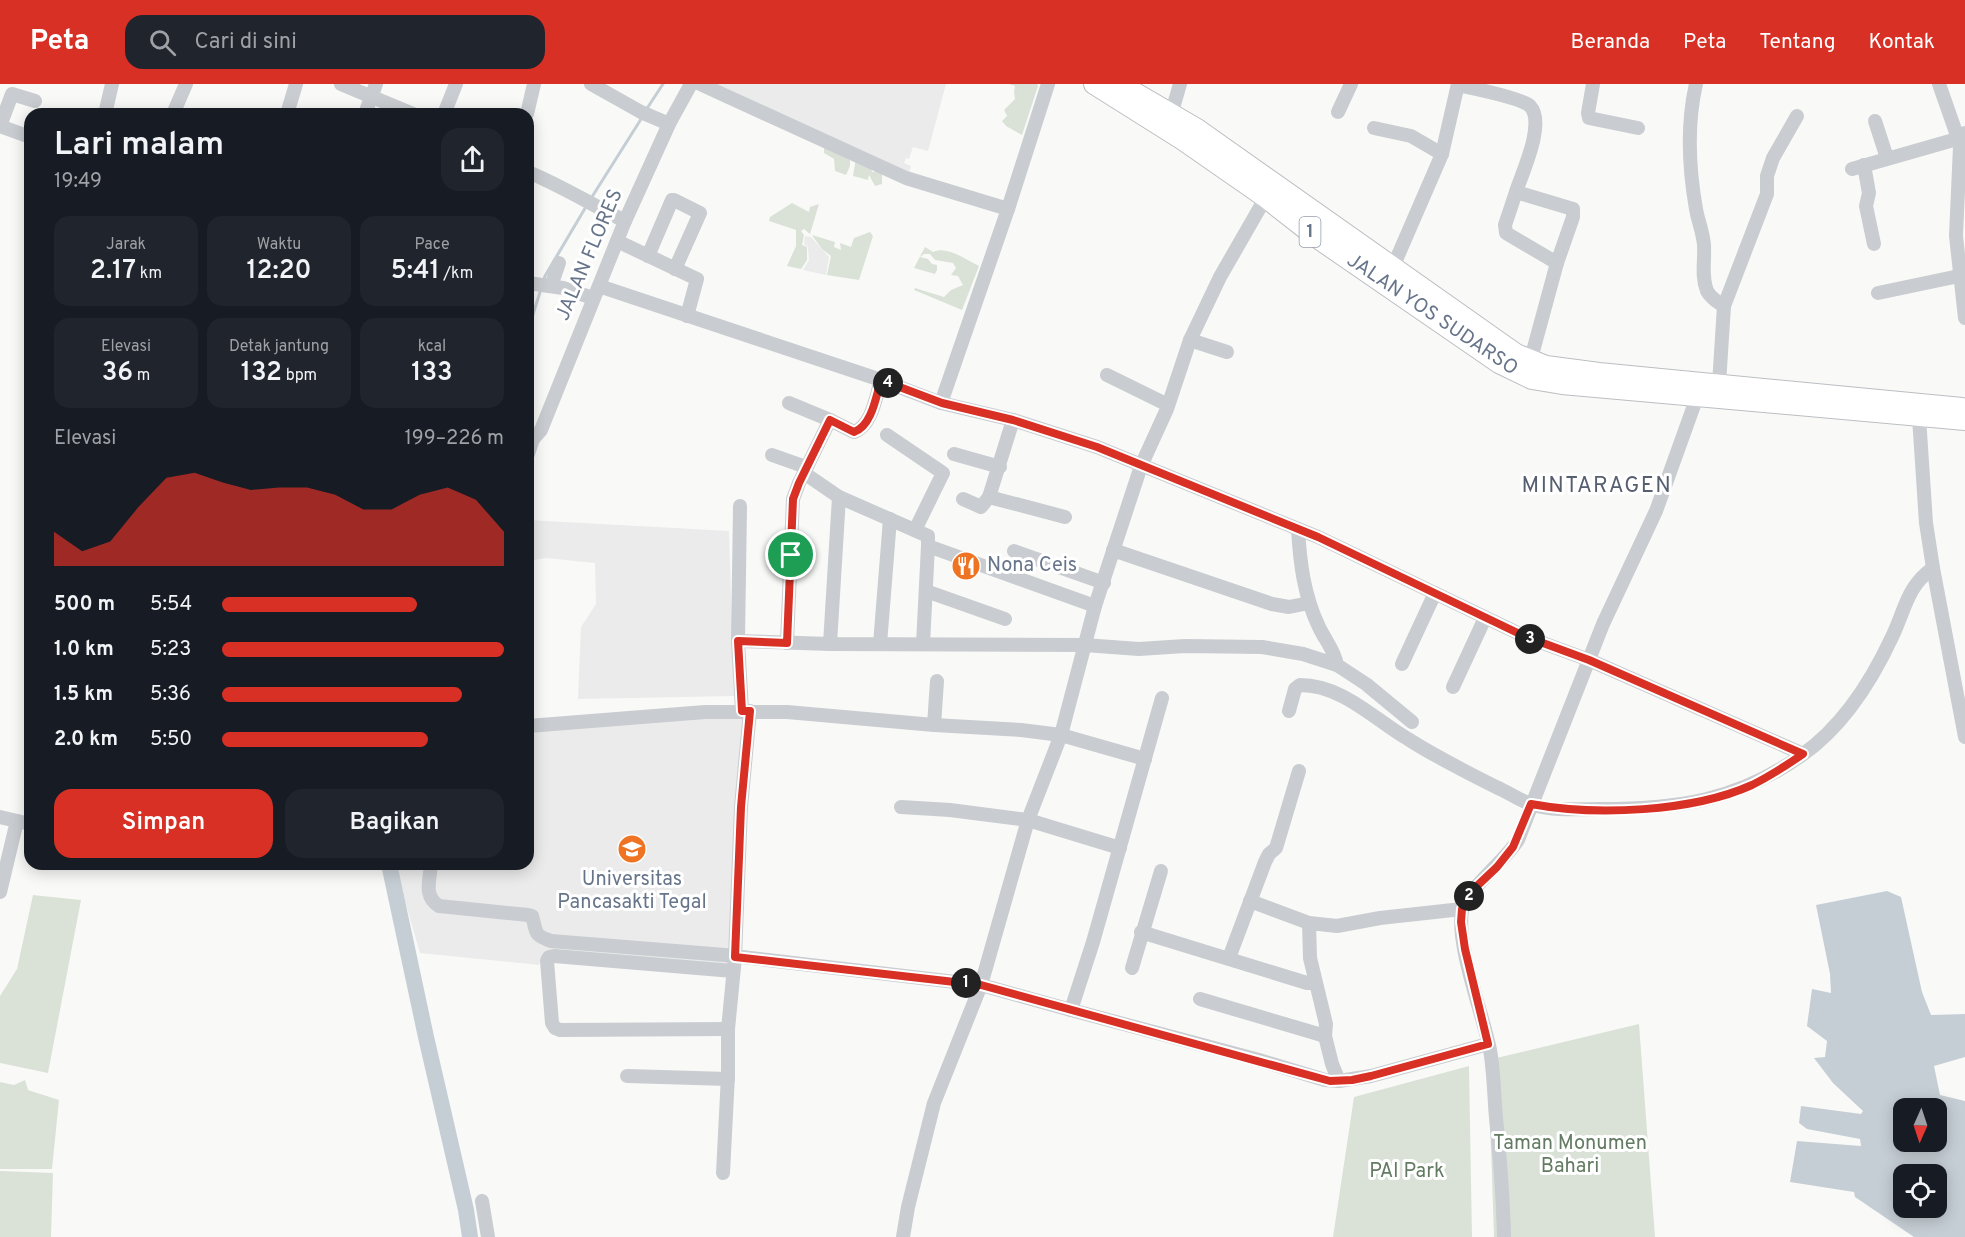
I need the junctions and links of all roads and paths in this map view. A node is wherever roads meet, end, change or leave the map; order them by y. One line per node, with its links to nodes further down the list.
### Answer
1 (111, 84): 21 (street)
2 (186, 84): 22 (street)
3 (296, 84): 23 (street)
4 (341, 84): 19 (street)
5 (456, 84): 26 (street)
6 (534, 84): 27 (street)
7 (591, 84): 32 (street)
8 (691, 84): 32 (street, JALAN FLORES)
9 (700, 84): 43 (street)
10 (1048, 84): 43 (street)
11 (1094, 84): 41 (highway, JALAN YOS SUDARSO / 1)
12 (1120, 84): 29 (highway, JALAN YOS SUDARSO / 1)
13 (1180, 84): 29 (street)
14 (1351, 84): 28 (street)
15 (1593, 84): 35 (street)
16 (1696, 84): 56 (street)
17 (1939, 84): 37 (street)
18 (1458, 85): 38 (street); 42 (street)
19 (374, 91): 24 (street); 25 (street)
20 (35, 101): 33 (street)
21 (106, 108)
22 (176, 108)
23 (289, 108)
24 (367, 108)
25 (403, 108)
26 (446, 108)
27 (528, 108)
28 (1338, 112)
29 (1171, 115): 41 (highway, JALAN YOS SUDARSO / 1)
30 (1797, 116): 56 (street)
31 (1875, 121): 39 (street)
32 (669, 124): 44 (street, JALAN FLORES)
33 (0, 126): 36 (street)
34 (1374, 128): 38 (street)
35 (1638, 128)
36 (24, 135)
37 (1962, 138): 39 (street); 52 (street)
38 (1442, 154): 50 (street)
39 (1887, 158): 46 (street)
40 (534, 175): 44 (street)
41 (1270, 190): 50 (highway, JALAN YOS SUDARSO / 1); 59 (street); 61 (highway, JALAN YOS SUDARSO / 1)
42 (1516, 192): 48 (street); 48 (street)
43 (1008, 208): 67 (street)
44 (625, 222): 45 (street, JALAN FLORES)
45 (617, 241): 47 (street); 54 (street, JALAN FLORES)
46 (1874, 244)
47 (648, 256): 51 (street); 51 (street)
48 (1557, 262): 61 (street)
49 (559, 263): 53 (street)
50 (1393, 267): 61 (highway, JALAN YOS SUDARSO / 1)
51 (675, 269): 57 (street)
52 (1959, 276): 55 (street); 58 (street)
53 (542, 285): 54 (street)
54 (596, 292): 57 (street); 75 (street, JALAN FLORES)
55 (1878, 293)
56 (1724, 306): 64 (street)
57 (687, 316): 63 (street)
58 (1965, 318)
59 (1190, 340): 60 (street); 68 (street)
60 (1227, 352)
61 (1528, 369): 65 (highway, JALAN YOS SUDARSO / 1)
62 (1107, 375): 68 (street)
63 (881, 380): 67 (street); 71 (street)
64 (1719, 384): 65 (highway, JALAN YOS SUDARSO / 1); 69 (highway, JALAN YOS SUDARSO / 1)
65 (1698, 390): 70 (highway, JALAN YOS SUDARSO / 1); 106 (street)
66 (789, 403): 71 (street)
67 (942, 403): 72 (street)
68 (1168, 405): 78 (street)
69 (1965, 408)
70 (1918, 417): 73 (highway, JALAN YOS SUDARSO / 1); 92 (street)
71 (830, 420): 80 (street)
72 (1013, 420): 78 (street); 79 (street)
73 (1965, 420)
74 (887, 435): 88 (street)
75 (534, 436)
76 (954, 454): 79 (street)
77 (772, 455): 80 (street)
78 (1141, 466): 87 (street); 90 (street)
79 (1000, 467): 82 (street)
80 (805, 470): 81 (street); 101 (street)
81 (839, 497): 86 (street); 102 (street)
82 (989, 497): 83 (street); 85 (street)
83 (963, 500)
84 (740, 506): 100 (street)
85 (1065, 517)
86 (890, 519): 88 (street); 103 (street)
87 (1298, 529): 95 (street); 96 (street)
88 (915, 530): 89 (street)
89 (928, 546): 94 (street); 97 (street)
90 (1113, 550): 93 (street); 96 (street)
91 (1014, 551): 93 (street)
92 (1933, 568): 118 (street); 119 (street)
93 (1104, 583): 97 (street)
94 (926, 591): 99 (street); 104 (street)
95 (1435, 593): 98 (street); 107 (street)
96 (1309, 603): 108 (street)
97 (1095, 606): 105 (street)
98 (1485, 618): 106 (street); 110 (street)
99 (1005, 619)
100 (738, 641): 101 (street); 112 (street)
101 (787, 643): 102 (street)
102 (830, 644): 103 (street)
103 (880, 644): 104 (street)
104 (923, 644): 105 (street)
105 (1084, 645): 108 (street); 117 (street)
106 (1589, 660): 119 (street); 122 (street)
107 (1402, 664)
108 (1337, 665): 114 (street)
109 (937, 681): 115 (street)
110 (1453, 687)
111 (1162, 698): 120 (street)
112 (746, 711): 115 (street); 116 (street); 135 (street)
113 (1289, 711): 122 (street)
114 (1413, 723)
115 (934, 725): 117 (street)
116 (534, 726)
117 (1061, 735): 120 (street); 125 (street)
118 (1965, 737)
119 (1803, 754): 122 (street)
120 (1144, 759): 127 (street)
121 (1299, 771): 131 (street)
122 (1531, 804): 132 (street)
123 (901, 807): 125 (street)
124 (0, 818): 126 (street)
125 (1028, 820): 127 (street); 140 (street)
126 (23, 823): 130 (street)
127 (1120, 848): 142 (street)
128 (430, 870): 135 (street)
129 (1161, 871): 134 (street)
130 (0, 889)
131 (1250, 901): 133 (street); 136 (street)
132 (1462, 909): 133 (street); 145 (street)
133 (1309, 922): 139 (street)
134 (1142, 932): 136 (street); 137 (street)
135 (735, 957): 138 (street); 140 (street)
136 (1229, 958): 139 (street)
137 (1132, 968)
138 (734, 971): 143 (street); 143 (street)
139 (1316, 983): 144 (street)
140 (981, 985): 142 (street); 152 (street)
141 (1200, 999): 144 (street)
142 (1071, 1010): 148 (street)
143 (728, 1029): 147 (street)
144 (1325, 1036): 148 (street)
145 (1488, 1044): 148 (street); 153 (street)
146 (627, 1076): 147 (street)
147 (728, 1080): 149 (street)
148 (1339, 1081)
149 (723, 1173)
150 (482, 1201): 151 (street)
151 (488, 1237)
152 (903, 1237)
153 (1504, 1237)

